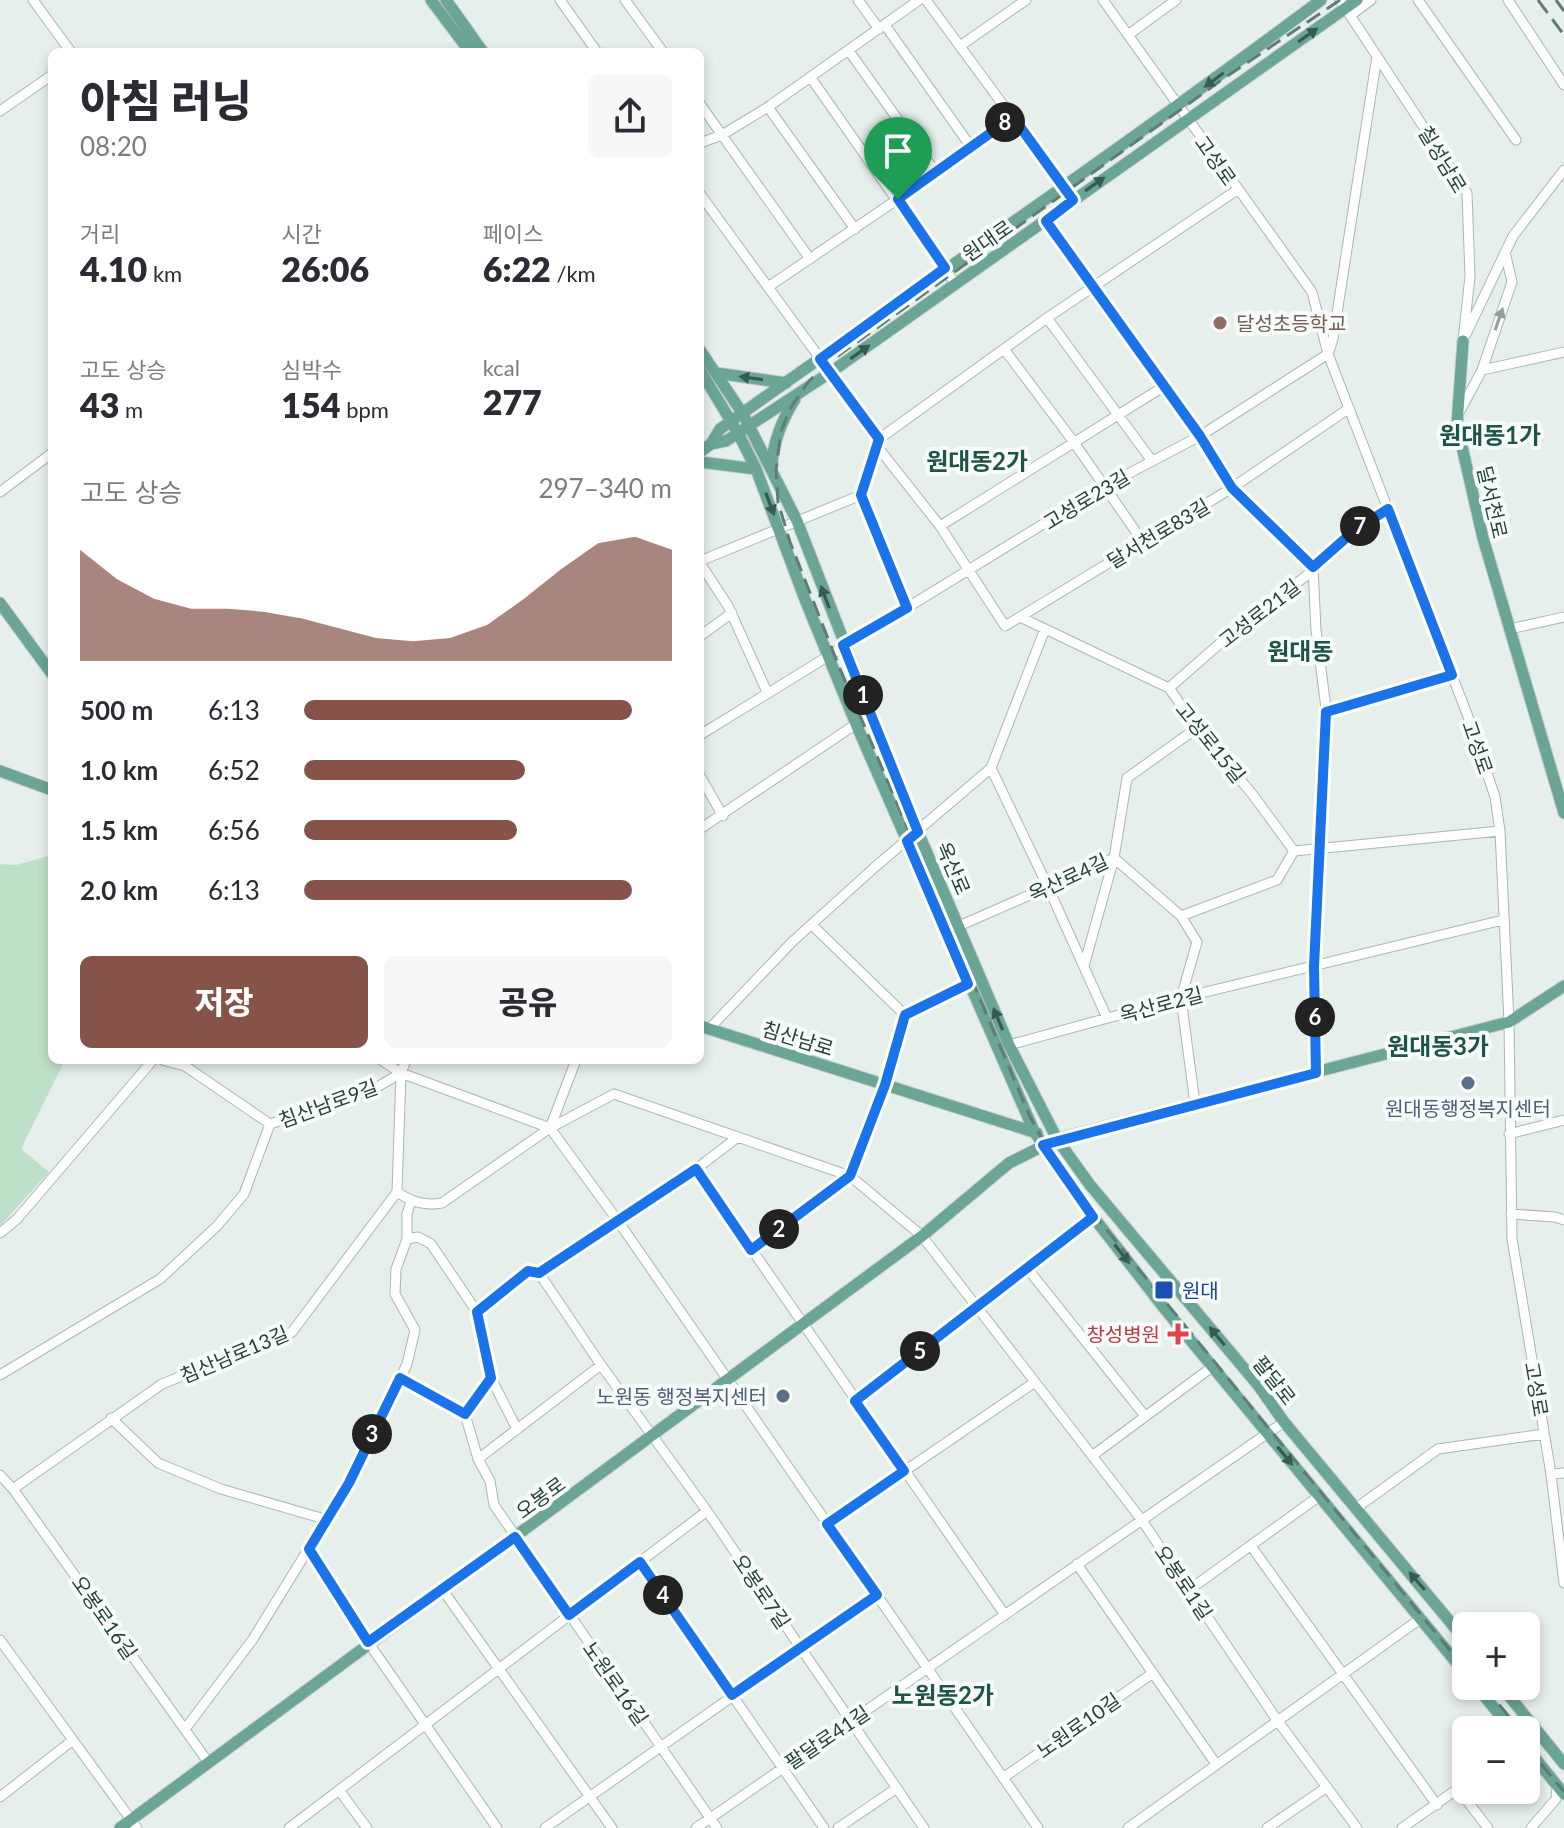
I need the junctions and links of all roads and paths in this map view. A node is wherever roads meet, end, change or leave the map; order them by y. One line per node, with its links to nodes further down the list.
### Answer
1 (33, 0): 21 (street)
2 (431, 0): 22 (main road)
3 (446, 0): 23 (main road)
4 (560, 0): 24 (street)
5 (625, 0): 25 (street)
6 (858, 0): 18 (street)
7 (919, 0): 18 (street)
8 (926, 0): 20 (street)
9 (1026, 0): 20 (street)
10 (1103, 0): 19 (street, 고성로)
11 (1176, 0): 19 (street)
12 (1321, 0): 31 (main road, 원대로, one-way to 31)
13 (1357, 0): 17 (main road, 원대로)
14 (1371, 0): 17 (street, 원대로)
15 (1418, 0): 38 (street)
16 (1508, 0): 30 (street)
17 (1346, 8): 27 (street, 칠성남로); 36 (main road, 원대로, one-way to 17)
18 (882, 27): 26 (street); 40 (street)
19 (1128, 35): 31 (street, 고성로)
20 (960, 46): 35 (street)
21 (68, 48)
22 (467, 48)
23 (480, 48)
24 (594, 48)
25 (660, 48)
26 (849, 51): 29 (street); 42 (street)
27 (1377, 56): 57 (street, 칠성남로); 60 (street)
28 (48, 78): 34 (street)
29 (811, 78): 32 (street); 46 (street)
30 (1564, 85)
31 (1179, 106): 36 (street, 고성로); 43 (main road, 원대로)
32 (768, 107): 37 (street); 49 (street)
33 (704, 110): 37 (street)
34 (0, 111)
35 (1013, 117): 40 (street); 43 (street)
36 (1187, 119): 44 (street, 고성로); 47 (main road, 원대로, one-way to 36)
37 (722, 135): 39 (street); 51 (street)
38 (1516, 140)
39 (704, 142)
40 (971, 147): 42 (street)
41 (1564, 170): 50 (street, 달서천로)
42 (936, 173): 46 (street)
43 (1063, 186): 47 (street); 52 (main road, 원대로)
44 (1237, 190): 54 (street); 60 (street, 고성로)
45 (704, 199): 55 (street)
46 (898, 199): 49 (street); 52 (street)
47 (1073, 200): 48 (main road, 원대로)
48 (1046, 221): 53 (main road, 원대로); 54 (street)
49 (855, 229): 51 (street)
50 (1505, 252): 57 (street, 달서천로); 63 (street, one-way to 50)
51 (810, 259): 55 (street)
52 (945, 268): 53 (street); 62 (main road, 원대로)
53 (956, 285): 64 (main road, 원대로, one-way to 53)
54 (1093, 286): 56 (street); 68 (street)
55 (768, 287): 62 (street)
56 (1047, 318): 58 (street); 72 (street)
57 (1463, 341): 73 (main road, 달서천로)
58 (1004, 349): 78 (street); 79 (street)
59 (1564, 352): 63 (street)
60 (1328, 354): 70 (street, 고성로); 77 (street, 고성로23길)
61 (704, 356): 65 (main road, 옥산로)
62 (820, 359): 64 (street); 67 (main road, 원대로)
63 (1482, 370): 73 (street)
64 (831, 372): 69 (main road, 원대로); 79 (street)
65 (716, 373): 67 (main road, one-way to 65); 71 (main road, 옥산로)
66 (704, 377): 74 (main road)
67 (786, 383): 71 (main road, 원대로)
68 (1163, 387): 72 (street); 77 (street)
69 (798, 394): 75 (main road, 원대로); 86 (main road)
70 (1348, 409): 88 (street, 달서천로83길); 91 (street, 고성로)
71 (743, 414): 74 (main road, 원대로); 75 (main road, 옥산로)
72 (1117, 414): 78 (street); 83 (street)
73 (1457, 416): 106 (main road, 달서천로)
74 (731, 421): 76 (main road); 80 (main road, 원대로)
75 (749, 426): 76 (main road, 원대로); 86 (main road, 옥산로)
76 (738, 433): 80 (main road, 원대로); 85 (main road)
77 (1200, 436): 83 (street, 고성로23길); 88 (street)
78 (1073, 441): 87 (street); 93 (street)
79 (878, 442): 90 (street); 93 (street)
80 (711, 444): 81 (main road, 원대로)
81 (704, 449)
82 (48, 456): 89 (street)
83 (1152, 461): 87 (street, 고성로23길)
84 (704, 462): 85 (main road)
85 (756, 469): 94 (main road, one-way to 94)
86 (773, 470): 92 (main road, 옥산로)
87 (1105, 486): 95 (street); 99 (street, 고성로23길)
88 (1232, 488): 95 (street, 달서천로83길); 97 (street)
89 (0, 492)
90 (861, 495): 92 (street); 101 (street)
91 (1388, 509): 97 (street, 고성로21길); 111 (street, 고성로)
92 (797, 521): 94 (street); 108 (main road, 옥산로, one-way to 92)
93 (940, 526): 99 (street)
94 (779, 529): 96 (street); 109 (main road)
95 (1143, 542): 103 (street, 달서천로83길)
96 (704, 560)
97 (1313, 567): 112 (street, 고성로21길); 114 (street)
98 (704, 568): 102 (street)
99 (969, 571): 101 (street, 고성로23길); 103 (street, 달서천로83길)
100 (0, 603): 110 (main road)
101 (907, 608): 108 (street, 고성로23길)
102 (732, 613): 107 (street); 113 (street)
103 (1020, 617): 105 (street, 고성로15길)
104 (1564, 617): 106 (street)
105 (1045, 629): 112 (street, 고성로15길); 118 (street)
106 (1510, 629): 120 (main road, 달서천로)
107 (704, 633)
108 (843, 645): 109 (street, 고성로23길); 127 (main road, 옥산로)
109 (828, 654): 113 (street, 고성로23길); 115 (main road)
110 (48, 669)
111 (1452, 675): 114 (street); 126 (street, 고성로)
112 (1169, 688): 116 (street, 고성로15길)
113 (767, 692): 117 (street, 고성로23길)
114 (1326, 712): 129 (street)
115 (856, 724): 124 (street); 128 (main road)
116 (1197, 728): 130 (street, 고성로15길); 131 (street, 옥산로4길)
117 (704, 732)
118 (991, 768): 127 (street); 132 (street)
119 (0, 771): 122 (main road)
120 (1559, 778): 123 (main road, 달서천로)
121 (704, 783): 124 (street)
122 (48, 789)
123 (1564, 813)
124 (723, 816): 125 (street)
125 (704, 827)
126 (1500, 831): 129 (street); 134 (street, 고성로)
127 (918, 832): 128 (street); 136 (main road, 옥산로)
128 (907, 841): 135 (street); 139 (main road)
129 (1321, 847): 130 (street); 138 (street)
130 (1294, 851): 133 (street)
131 (1114, 858): 132 (street, 옥산로4길); 133 (street); 137 (street)
132 (1048, 887): 136 (street, 옥산로4길); 137 (street)
133 (1181, 916): 141 (street)
134 (1503, 920): 138 (street, 옥산로2길); 144 (street, 고성로)
135 (812, 925): 142 (street); 145 (street)
136 (959, 926): 146 (main road, 옥산로, one-way to 136)
137 (1084, 966): 143 (street)
138 (1314, 967): 141 (street, 옥산로2길); 153 (street)
139 (968, 984): 142 (street); 159 (main road)
140 (1564, 986): 144 (main road, 오봉로)
141 (1181, 998): 143 (street, 옥산로2길); 155 (street)
142 (905, 1015): 154 (street)
143 (1107, 1018): 146 (street, 옥산로2길)
144 (1509, 1022): 153 (main road, 오봉로); 160 (street, 고성로)
145 (704, 1028): 154 (main road, 침산남로)
146 (1009, 1045): 162 (main road, 옥산로)
147 (150, 1064): 172 (street)
148 (177, 1064): 157 (street, 침산남로9길)
149 (387, 1064): 152 (street)
150 (404, 1064): 152 (street, 침산남로9길)
151 (571, 1064): 158 (street)
152 (401, 1073): 157 (street, 침산남로9길); 158 (street); 166 (street)
153 (1316, 1073): 155 (main road, 오봉로)
154 (885, 1085): 159 (main road, 침산남로); 165 (street)
155 (1195, 1104): 162 (main road, 오봉로)
156 (1564, 1120): 160 (street)
157 (270, 1124): 183 (street)
158 (550, 1128): 161 (street); 167 (street); 171 (street)
159 (1034, 1131): 162 (main road, 침산남로); 163 (main road)
160 (1509, 1134): 168 (street, 고성로)
161 (738, 1137): 164 (street); 165 (street)
162 (1057, 1139): 163 (main road, 오봉로); 192 (main road, 팔달로, one-way to 162)
163 (1043, 1145): 169 (main road); 173 (main road, 오봉로)
164 (696, 1169): 171 (street); 175 (street)
165 (850, 1176): 173 (street, 오봉로1길); 175 (street)
166 (397, 1192): 167 (street); 191 (street, 침산남로13길)
167 (411, 1201): 174 (street)
168 (1511, 1214): 170 (street); 195 (street, 고성로)
169 (1093, 1217): 176 (street); 182 (main road, one-way to 182)
170 (1564, 1220)
171 (618, 1221): 177 (street); 186 (street)
172 (0, 1233)
173 (922, 1236): 178 (street, 오봉로1길); 180 (main road, 오봉로)
174 (407, 1239): 179 (street); 184 (street)
175 (751, 1250): 180 (street)
176 (1027, 1268): 178 (street); 190 (street)
177 (539, 1273): 179 (street); 181 (street)
178 (977, 1307): 187 (street, 오봉로1길); 188 (street)
179 (477, 1312): 185 (street)
180 (802, 1324): 186 (main road, 오봉로); 188 (street)
181 (601, 1365): 193 (street); 196 (street)
182 (1212, 1367): 190 (street); 194 (main road)
183 (0, 1375)
184 (400, 1378): 189 (street); 208 (street)
185 (491, 1378): 189 (street); 193 (street)
186 (726, 1379): 196 (main road, 오봉로); 209 (street)
187 (1035, 1382): 197 (street, 오봉로1길); 199 (street)
188 (855, 1401): 199 (street)
189 (465, 1414): 198 (street, 노원로16길)
190 (1145, 1416): 197 (street)
191 (111, 1418): 203 (street, 침산남로13길); 208 (street)
192 (1284, 1422): 194 (street, 팔달로41길); 205 (main road, 팔달로)
193 (517, 1429): 198 (street)
194 (1266, 1434): 204 (main road, one-way to 204); 207 (street, 팔달로41길)
195 (1544, 1434): 201 (street, 고성로); 205 (street)
196 (653, 1435): 206 (street, 오봉로7길); 210 (main road, 오봉로)
197 (1092, 1456): 207 (street, 오봉로1길)
198 (478, 1459): 210 (street, 노원로16길)
199 (904, 1471): 209 (street); 221 (street)
200 (1564, 1473): 201 (street)
201 (1551, 1474): 211 (street, 고성로)
202 (0, 1475): 203 (street, 오봉로16길)
203 (13, 1489): 239 (street, 오봉로16길)
204 (1318, 1497): 212 (street); 222 (main road)
205 (1355, 1509): 223 (main road, 팔달로, one-way to 205)
206 (707, 1511): 214 (street); 226 (street, 오봉로7길)
207 (1141, 1519): 215 (street, 팔달로41길); 218 (street, 오봉로1길)
208 (328, 1520): 213 (street)
209 (827, 1524): 219 (street)
210 (515, 1537): 217 (main road, 오봉로); 220 (street, 노원로16길)
211 (1562, 1541): 216 (street, 고성로)
212 (1251, 1546): 218 (street); 231 (street)
213 (309, 1549): 225 (street); 239 (street)
214 (640, 1562): 220 (street); 232 (street)
215 (1077, 1564): 221 (street, 팔달로41길); 230 (street)
216 (1564, 1583)
217 (442, 1589): 225 (main road, 오봉로); 228 (street)
218 (1189, 1590): 236 (street, 오봉로1길)
219 (877, 1595): 226 (street); 229 (street)
220 (569, 1615): 228 (street); 241 (street, 노원로16길)
221 (1005, 1615): 229 (street, 팔달로41길)
222 (1420, 1619): 227 (main road); 231 (street)
223 (1452, 1624)
224 (0, 1640): 240 (street)
225 (368, 1642): 238 (street); 242 (main road, 오봉로)
226 (801, 1648): 232 (street); 237 (street, 오봉로7길)
227 (1452, 1657)
228 (499, 1669): 238 (street); 254 (street)
229 (928, 1669): 237 (street, 팔달로41길); 247 (street)
230 (1153, 1673): 243 (street); 247 (street, 노원로10길)
231 (1344, 1673): 236 (street); 256 (street)
232 (732, 1695): 241 (street); 246 (street)
233 (1487, 1700): 235 (main road)
234 (1512, 1700): 245 (main road)
235 (1501, 1716)
236 (1277, 1720): 243 (street); 248 (street, 오봉로1길)
237 (851, 1721): 246 (street, 팔달로41길); 249 (street, 오봉로7길)
238 (425, 1725): 250 (street); 263 (street)
239 (185, 1729): 242 (street, 오봉로16길)
240 (73, 1740): 253 (street); 259 (street)
241 (661, 1747): 254 (street); 257 (street, 노원로16길)
242 (208, 1762): 259 (main road, 오봉로)
243 (1216, 1764): 258 (street)
244 (1540, 1764): 251 (main road)
245 (1564, 1764)
246 (782, 1768): 257 (street, 팔달로41길); 268 (street)
247 (1003, 1778): 271 (street)
248 (1327, 1787): 274 (street); 275 (street, 오봉로1길)
249 (897, 1788): 269 (street); 270 (street, 오봉로7길)
250 (339, 1790): 261 (street); 262 (street)
251 (1561, 1790): 278 (street)
252 (1452, 1794): 256 (street)
253 (0, 1797)
254 (590, 1797): 264 (street); 265 (street)
255 (1473, 1804): 277 (street)
256 (1437, 1805): 276 (street)
257 (710, 1818): 266 (street, 팔달로41길); 267 (street, 노원로16길)
258 (1142, 1818): 272 (street); 273 (street)
259 (134, 1824): 260 (main road, 오봉로)
260 (120, 1828)
261 (289, 1828)
262 (367, 1828)
263 (497, 1828)
264 (545, 1828)
265 (612, 1828)
266 (696, 1828)
267 (717, 1828)
268 (824, 1828)
269 (838, 1828)
270 (924, 1828)
271 (1038, 1828)
272 (1128, 1828)
273 (1150, 1828)
274 (1267, 1828)
275 (1357, 1828)
276 (1402, 1828)
277 (1488, 1828)
278 (1531, 1828)

